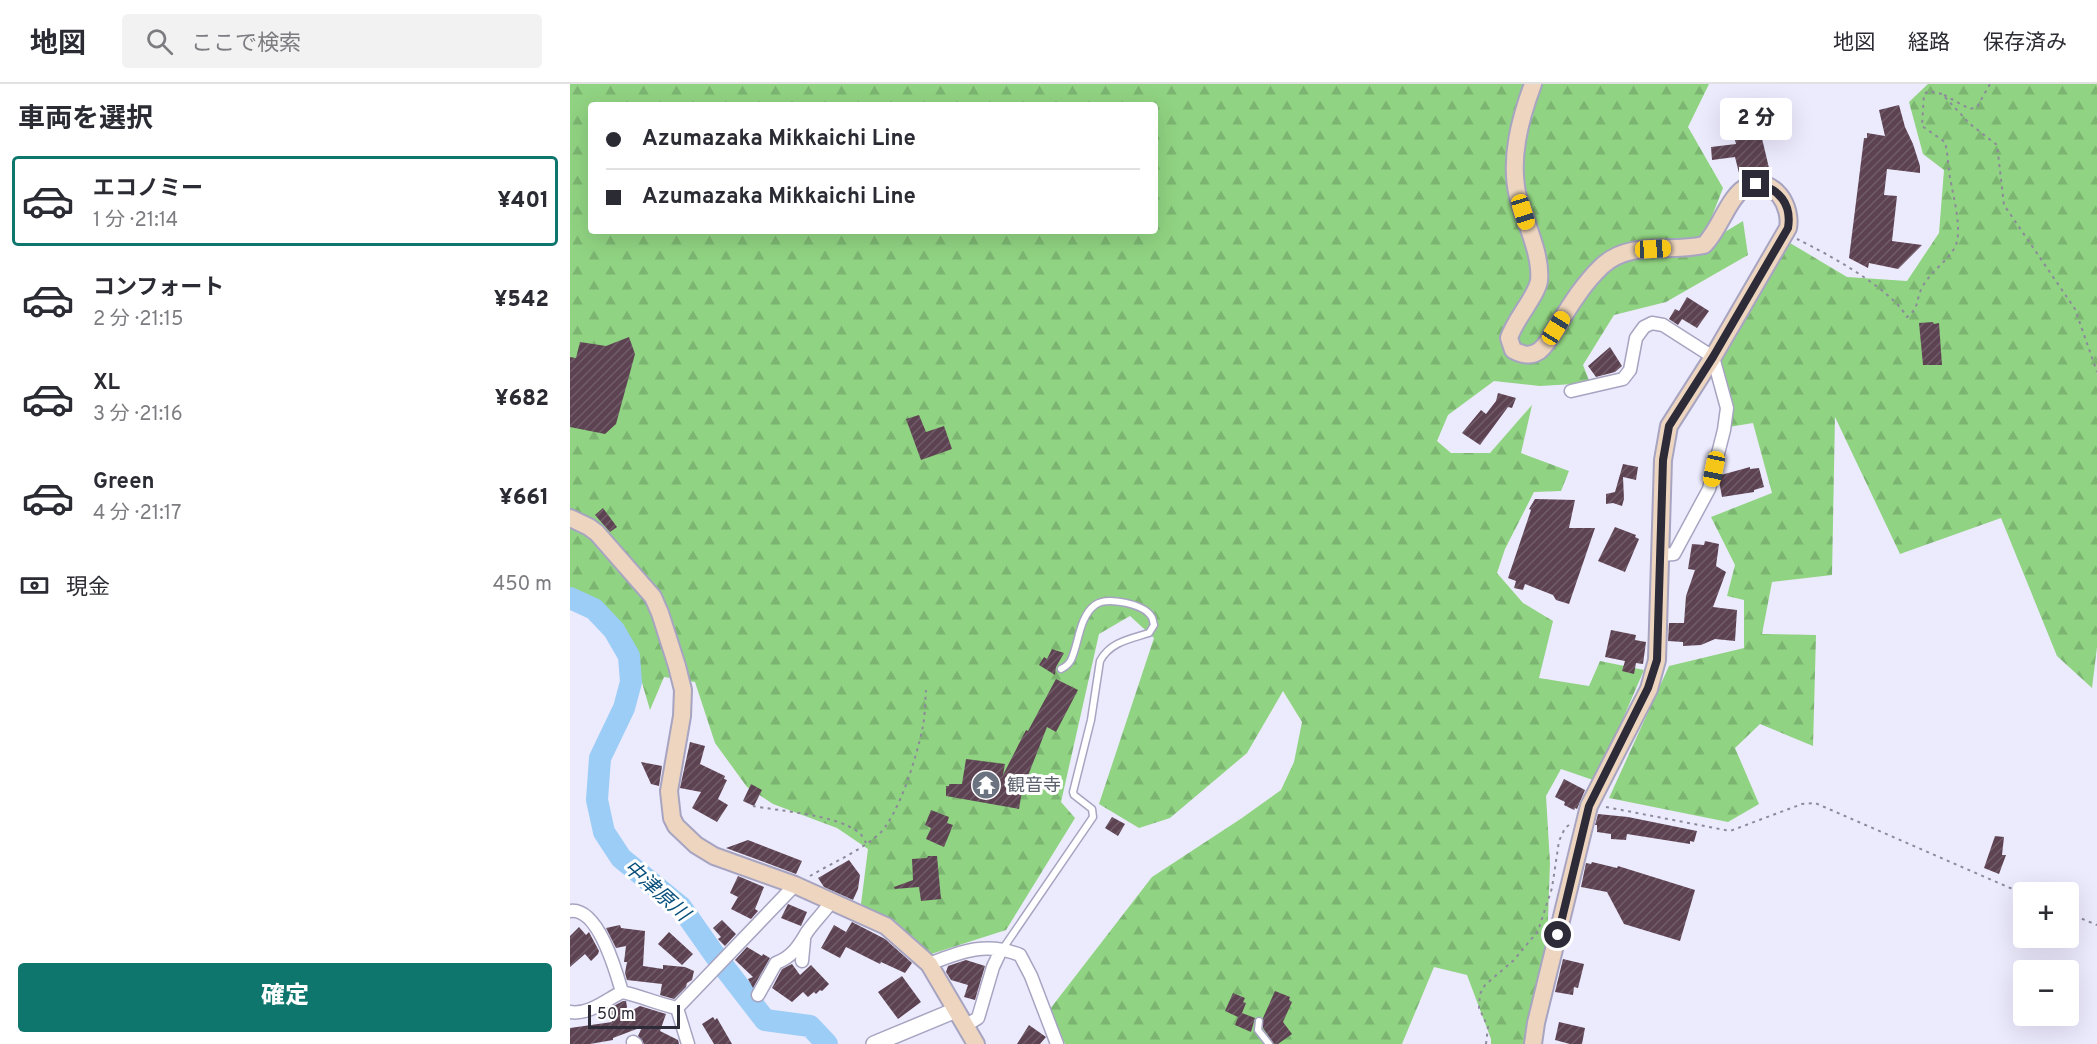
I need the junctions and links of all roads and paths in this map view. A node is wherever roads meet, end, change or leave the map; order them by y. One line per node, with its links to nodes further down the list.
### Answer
1 (1533, 84): 4 (main road)
2 (1990, 84): 3 (path)
3 (1942, 94): 4 (path); 6 (path)
4 (1788, 228): 5 (main road)
5 (1713, 357): 7 (street); 9 (main road); 9 (street)
6 (2097, 372)
7 (1571, 391)
8 (570, 518): 15 (main road)
9 (1661, 555): 13 (main road)
10 (1061, 669): 22 (lane)
11 (926, 690): 14 (path)
12 (753, 806): 14 (path)
13 (1587, 813): 16 (path); 37 (path); 38 (main road)
14 (866, 843): 15 (path)
15 (795, 885): 17 (main road); 27 (street)
16 (2013, 889)
17 (832, 901): 21 (street); 24 (main road)
18 (570, 911): 25 (street)
19 (2079, 918): 20 (path)
20 (2097, 925)
21 (804, 939): 23 (street); 26 (street)
22 (1001, 951): 24 (street); 31 (street); 35 (street)
23 (801, 961)
24 (928, 964): 28 (main road)
25 (622, 992): 27 (street); 29 (street)
26 (758, 995)
27 (677, 1008): 32 (street)
28 (956, 1010): 31 (main road); 33 (street)
29 (570, 1012)
30 (1259, 1021): 36 (lane)
31 (965, 1026): 34 (main road)
32 (688, 1044)
33 (874, 1044)
34 (976, 1044)
35 (1057, 1044)
36 (1269, 1044)
37 (1486, 1044)
38 (1533, 1044)

